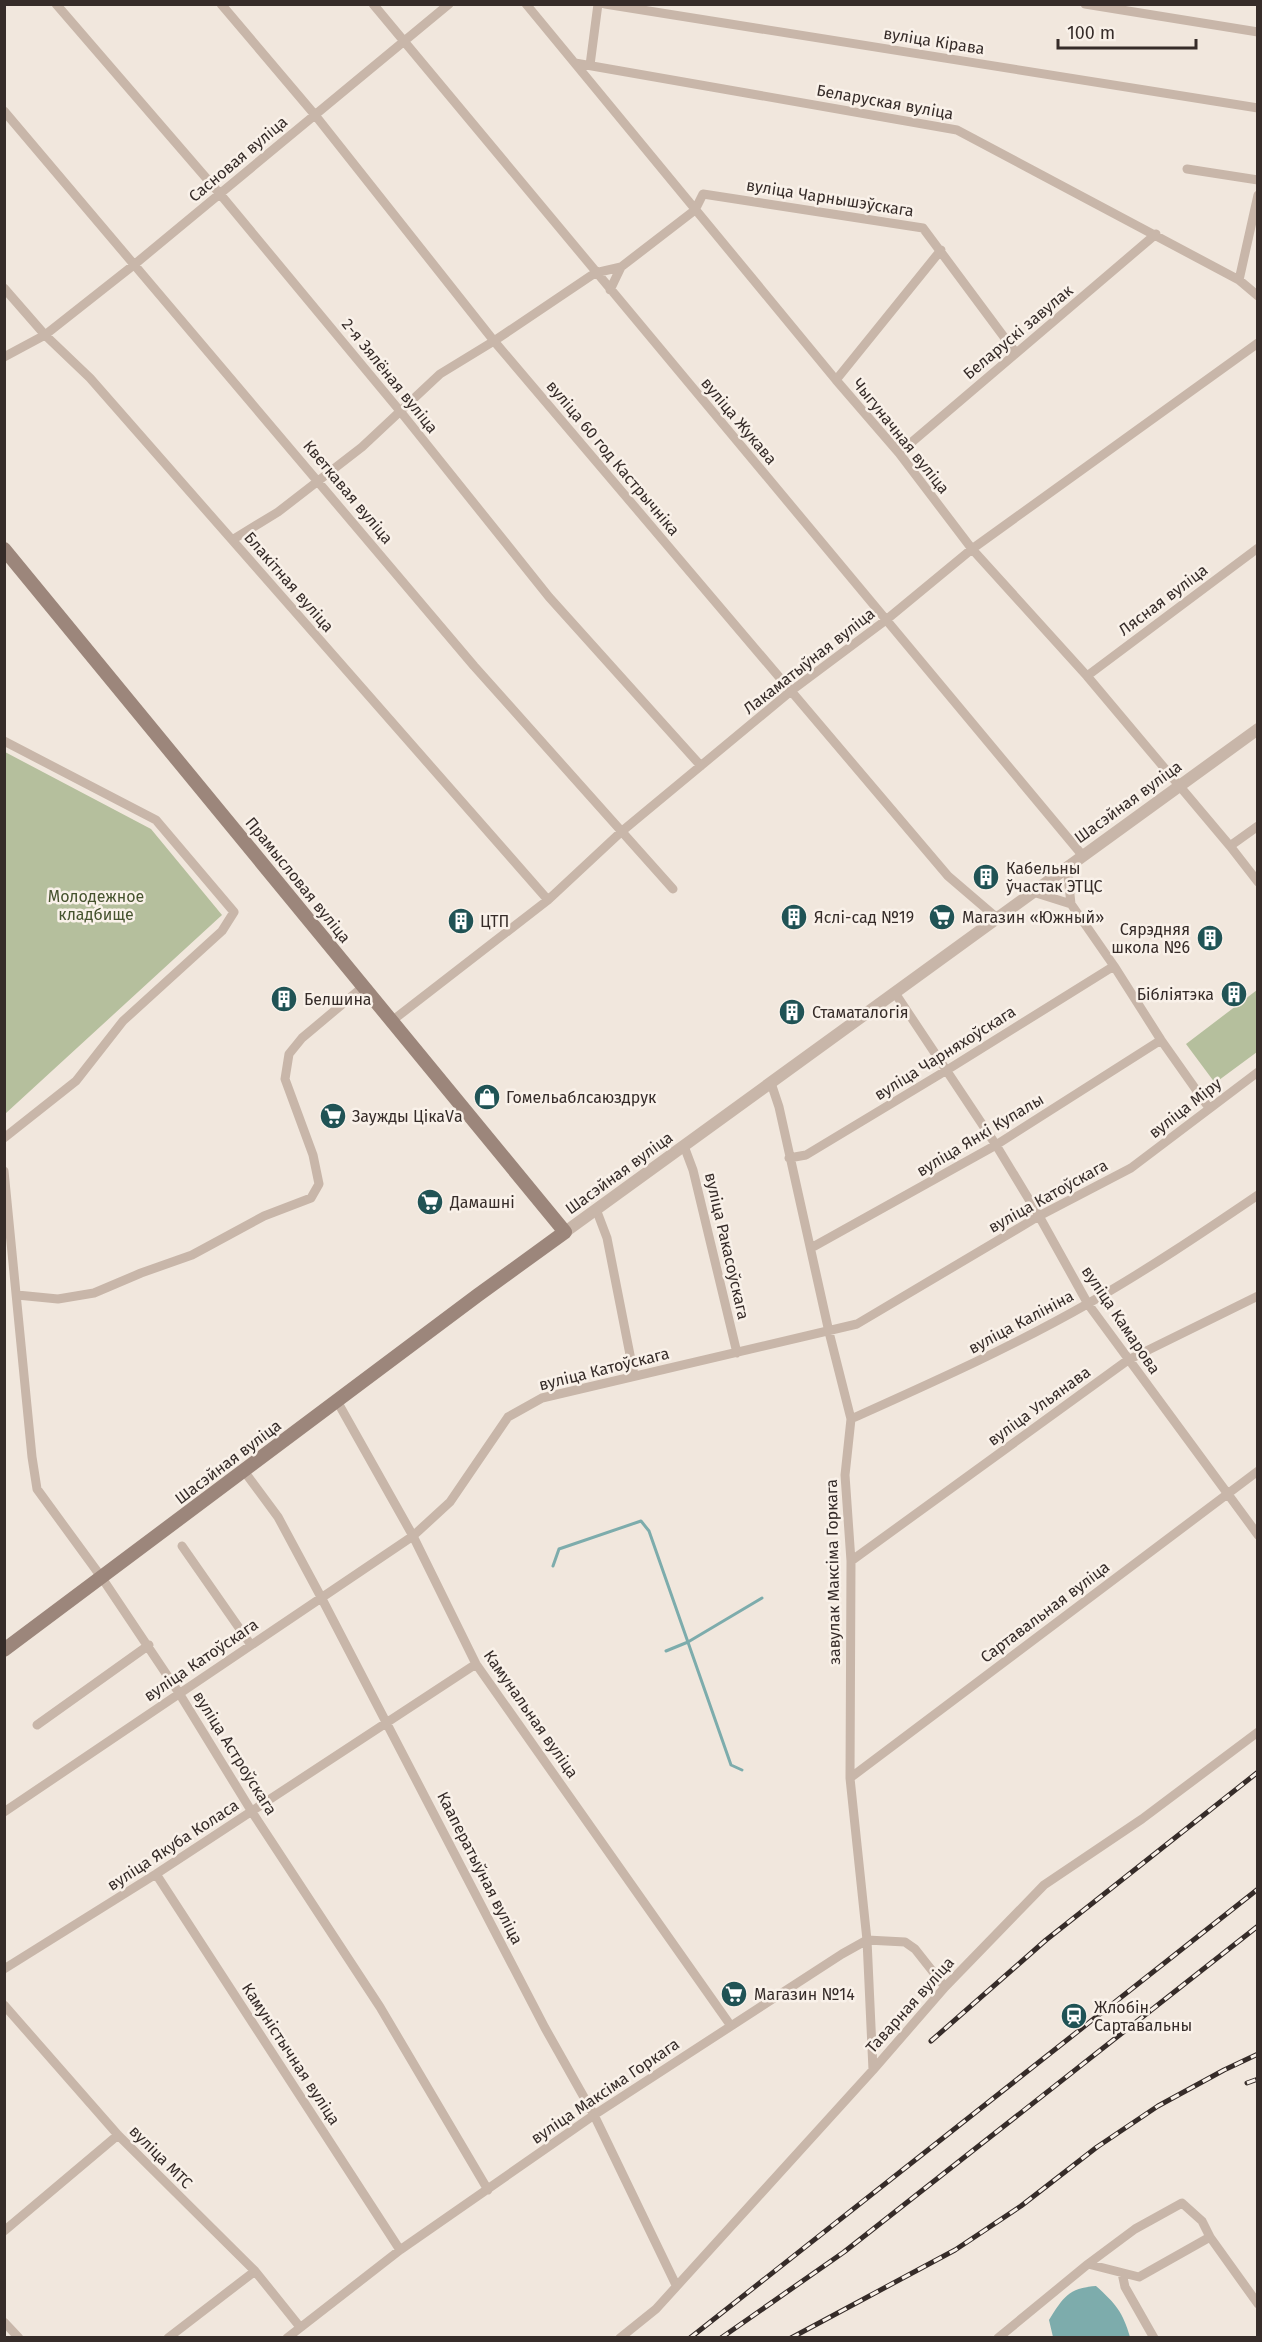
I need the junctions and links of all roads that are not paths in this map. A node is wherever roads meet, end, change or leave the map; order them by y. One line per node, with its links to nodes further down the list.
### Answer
1 (56, 4): 18 (street, 2-я Зялёная вуліца)
2 (221, 4): 15 (street, вуліца 60 год Кастрычніка)
3 (373, 4): 10 (street, вуліца Жукава)
4 (449, 4): 10 (street, Сасновая вуліца)
5 (526, 4): 11 (street, Чыгуначная вуліца)
6 (598, 4): 12 (street)
7 (605, 4): 13 (street, вуліца Кірава)
8 (1085, 4): 9 (street)
9 (1257, 32)
10 (404, 42): 15 (street, Сасновая вуліца); 25 (street, вуліца Жукава)
11 (575, 63): 12 (street, Беларуская вуліца); 20 (street, Чыгуначная вуліца)
12 (590, 65): 21 (street, Беларуская вуліца)
13 (1257, 108)
14 (4, 111): 23 (street, Кветкавая вуліца)
15 (315, 115): 18 (street, Сасновая вуліца); 31 (street, вуліца 60 год Кастрычніка)
16 (1186, 169): 17 (street)
17 (1257, 180)
18 (219, 194): 23 (street, Сасновая вуліца); 36 (street, 2-я Зялёная вуліца)
19 (1257, 195): 26 (street)
20 (695, 210): 22 (street, вуліца Чарнышэўскага); 24 (street); 35 (street, Чыгуначная вуліца)
21 (1156, 234): 26 (street, Беларуская вуліца); 33 (street, Беларускі завулак)
22 (941, 250): 33 (street, вуліца Чарнышэўскага); 35 (street)
23 (135, 264): 30 (street, Сасновая вуліца); 38 (street, Кветкавая вуліца)
24 (621, 267): 25 (street); 28 (street)
25 (595, 273): 28 (street, вуліца Жукава); 31 (street)
26 (1239, 280): 29 (street, Беларуская вуліца)
27 (4, 288): 30 (street, Блакітная вуліца)
28 (610, 290): 43 (street, вуліца Жукава)
29 (1257, 296)
30 (45, 335): 34 (street, Сасновая вуліца); 39 (street, Блакітная вуліца)
31 (494, 341): 36 (street); 45 (street, вуліца 60 год Кастрычніка)
32 (1257, 343): 42 (street, Лакаматыўная вуліца)
33 (1016, 353): 37 (street, Беларускі завулак)
34 (4, 357)
35 (836, 380): 37 (street, Чыгуначная вуліца)
36 (400, 411): 38 (street); 48 (street, 2-я Зялёная вуліца)
37 (899, 453): 42 (street, Чыгуначная вуліца)
38 (320, 481): 39 (street); 51 (street, Кветкавая вуліца)
39 (232, 540): 58 (street, Блакітная вуліца)
40 (1257, 548): 44 (street, Лясная вуліца)
41 (4, 549): 62 (main road, Прамысловая вуліца)
42 (972, 549): 43 (street, Лакаматыўная вуліца); 44 (street, Чыгуначная вуліца)
43 (886, 620): 45 (street, Лакаматыўная вуліца); 53 (street, вуліца Жукава)
44 (1087, 676): 49 (street, Чыгуначная вуліца)
45 (791, 692): 48 (street, Лакаматыўная вуліца); 60 (street, вуліца 60 год Кастрычніка)
46 (1257, 729): 49 (street, Шасэйная вуліца)
47 (4, 741): 70 (street)
48 (701, 766): 51 (street, Лакаматыўная вуліца)
49 (1179, 786): 52 (street, Чыгуначная вуліца); 53 (street, Шасэйная вуліца)
50 (1257, 826): 52 (street)
51 (621, 832): 56 (street, Кветкавая вуліца); 58 (street, Лакаматыўная вуліца)
52 (1230, 846): 55 (street, Чыгуначная вуліца)
53 (1083, 856): 54 (street, Шасэйная вуліца)
54 (1067, 867): 57 (street, Шасэйная вуліца); 59 (street)
55 (1257, 882)
56 (673, 889)
57 (1033, 892): 59 (street); 60 (street, Шасэйная вуліца)
58 (548, 900): 64 (street, Лакаматыўная вуліца)
59 (1071, 904): 61 (street)
60 (997, 918): 63 (street, Шасэйная вуліца)
61 (1114, 966): 65 (street); 66 (street, вуліца Чарняхоўскага)
62 (364, 986): 64 (main road, Прамысловая вуліца); 81 (street)
63 (895, 993): 66 (street, вуліца Камарова); 68 (street, Шасэйная вуліца)
64 (393, 1020): 79 (main road, Прамысловая вуліца)
65 (1161, 1040): 69 (street); 71 (street, вуліца Янкі Купалы)
66 (947, 1070): 71 (street, вуліца Камарова); 73 (street, вуліца Чарняхоўскага)
67 (1257, 1072): 69 (street, вуліца Міру)
68 (771, 1083): 72 (street, Шасэйная вуліца); 73 (street, завулак Максіма Горкага)
69 (1209, 1108): 74 (street, вуліца Міру)
70 (4, 1138)
71 (996, 1145): 78 (street, вуліца Камарова); 80 (street, вуліца Янкі Купалы)
72 (684, 1146): 77 (street, Шасэйная вуліца); 85 (street, вуліца Ракасоўскага)
73 (789, 1158): 80 (street, завулак Максіма Горкага)
74 (1131, 1168): 78 (street, вуліца Катоўскага)
75 (4, 1171): 81 (street, вуліца Астроўскага)
76 (1257, 1195): 83 (street, вуліца Калініна)
77 (596, 1209): 79 (street, Шасэйная вуліца); 87 (street)
78 (1039, 1216): 83 (street, вуліца Камарова); 84 (street, вуліца Катоўскага)
79 (565, 1232): 88 (main road, Шасэйная вуліца)
80 (811, 1248): 84 (street, завулак Максіма Горкага)
81 (17, 1295): 97 (street, вуліца Астроўскага)
82 (1257, 1296): 86 (street, вуліца Ульянава)
83 (1088, 1304): 86 (street, вуліца Камарова); 89 (street, вуліца Калініна)
84 (829, 1332): 85 (street, вуліца Катоўскага); 89 (street, завулак Максіма Горкага)
85 (737, 1353): 87 (street, вуліца Катоўскага)
86 (1128, 1360): 92 (street, вуліца Камарова); 96 (street, вуліца Ульянава)
87 (634, 1375): 94 (street, вуліца Катоўскага)
88 (337, 1401): 90 (main road, Шасэйная вуліца); 94 (street, Камунальная вуліца)
89 (851, 1419): 96 (street, завулак Максіма Горкага)
90 (244, 1471): 97 (main road, Шасэйная вуліца); 98 (street, Кааператыўная вуліца)
91 (1257, 1471): 92 (street, Сартавальная вуліца)
92 (1227, 1493): 93 (street, вуліца Камарова); 107 (street, Сартавальная вуліца)
93 (1257, 1535)
94 (413, 1536): 98 (street, вуліца Катоўскага); 102 (street, Камунальная вуліца)
95 (183, 1546): 100 (street)
96 (851, 1561): 107 (street, завулак Максіма Горкага)
97 (102, 1578): 99 (street, вуліца Астроўскага); 101 (main road, Шасэйная вуліца)
98 (321, 1597): 100 (street, вуліца Катоўскага); 104 (street, Кааператыўная вуліца)
99 (148, 1645): 103 (street, вуліца Астроўскага); 105 (street)
100 (251, 1645): 103 (street, вуліца Катоўскага)
101 (4, 1650)
102 (476, 1664): 104 (street, вуліца Якуба Коласа); 115 (street, Камунальная вуліца)
103 (179, 1692): 108 (street, вуліца Катоўскага); 109 (street, вуліца Астроўскага)
104 (388, 1722): 109 (street, вуліца Якуба Коласа); 117 (street, Кааператыўная вуліца)
105 (37, 1725)
106 (1257, 1732): 113 (street, Таварная вуліца)
107 (850, 1778): 111 (street, завулак Максіма Горкага)
108 (4, 1812)
109 (252, 1812): 110 (street, вуліца Якуба Коласа); 119 (street, вуліца Астроўскага)
110 (156, 1874): 112 (street, вуліца Якуба Коласа); 122 (street, Камуністычная вуліца)
111 (867, 1940): 113 (street); 115 (street, вуліца Максіма Горкага); 116 (street, завулак Максіма Горкага)
112 (4, 1969)
113 (945, 1987): 116 (street, Таварная вуліца)
114 (4, 2005): 118 (street, вуліца МТС)
115 (731, 2026): 117 (street, вуліца Максіма Горкага)
116 (873, 2070): 126 (street, Таварная вуліца)
117 (594, 2115): 119 (street, вуліца Максіма Горкага); 126 (street, Кааператыўная вуліца)
118 (118, 2136): 120 (street); 124 (street, вуліца МТС)
119 (488, 2190): 122 (street, вуліца Максіма Горкага)
120 (4, 2231)
121 (1210, 2237): 123 (street); 125 (street); 127 (street)
122 (400, 2250): 129 (street, вуліца Максіма Горкага)
123 (1088, 2264): 125 (street); 134 (street)
124 (255, 2271): 129 (street, вуліца МТС); 131 (street)
125 (1122, 2273): 135 (street)
126 (676, 2285): 133 (street, Таварная вуліца)
127 (1257, 2304)
128 (4, 2322): 130 (street)
129 (300, 2327): 132 (street, вуліца Максіма Горкага)
130 (19, 2337)
131 (168, 2337)
132 (287, 2337)
133 (620, 2337)
134 (998, 2337)
135 (1154, 2337)

